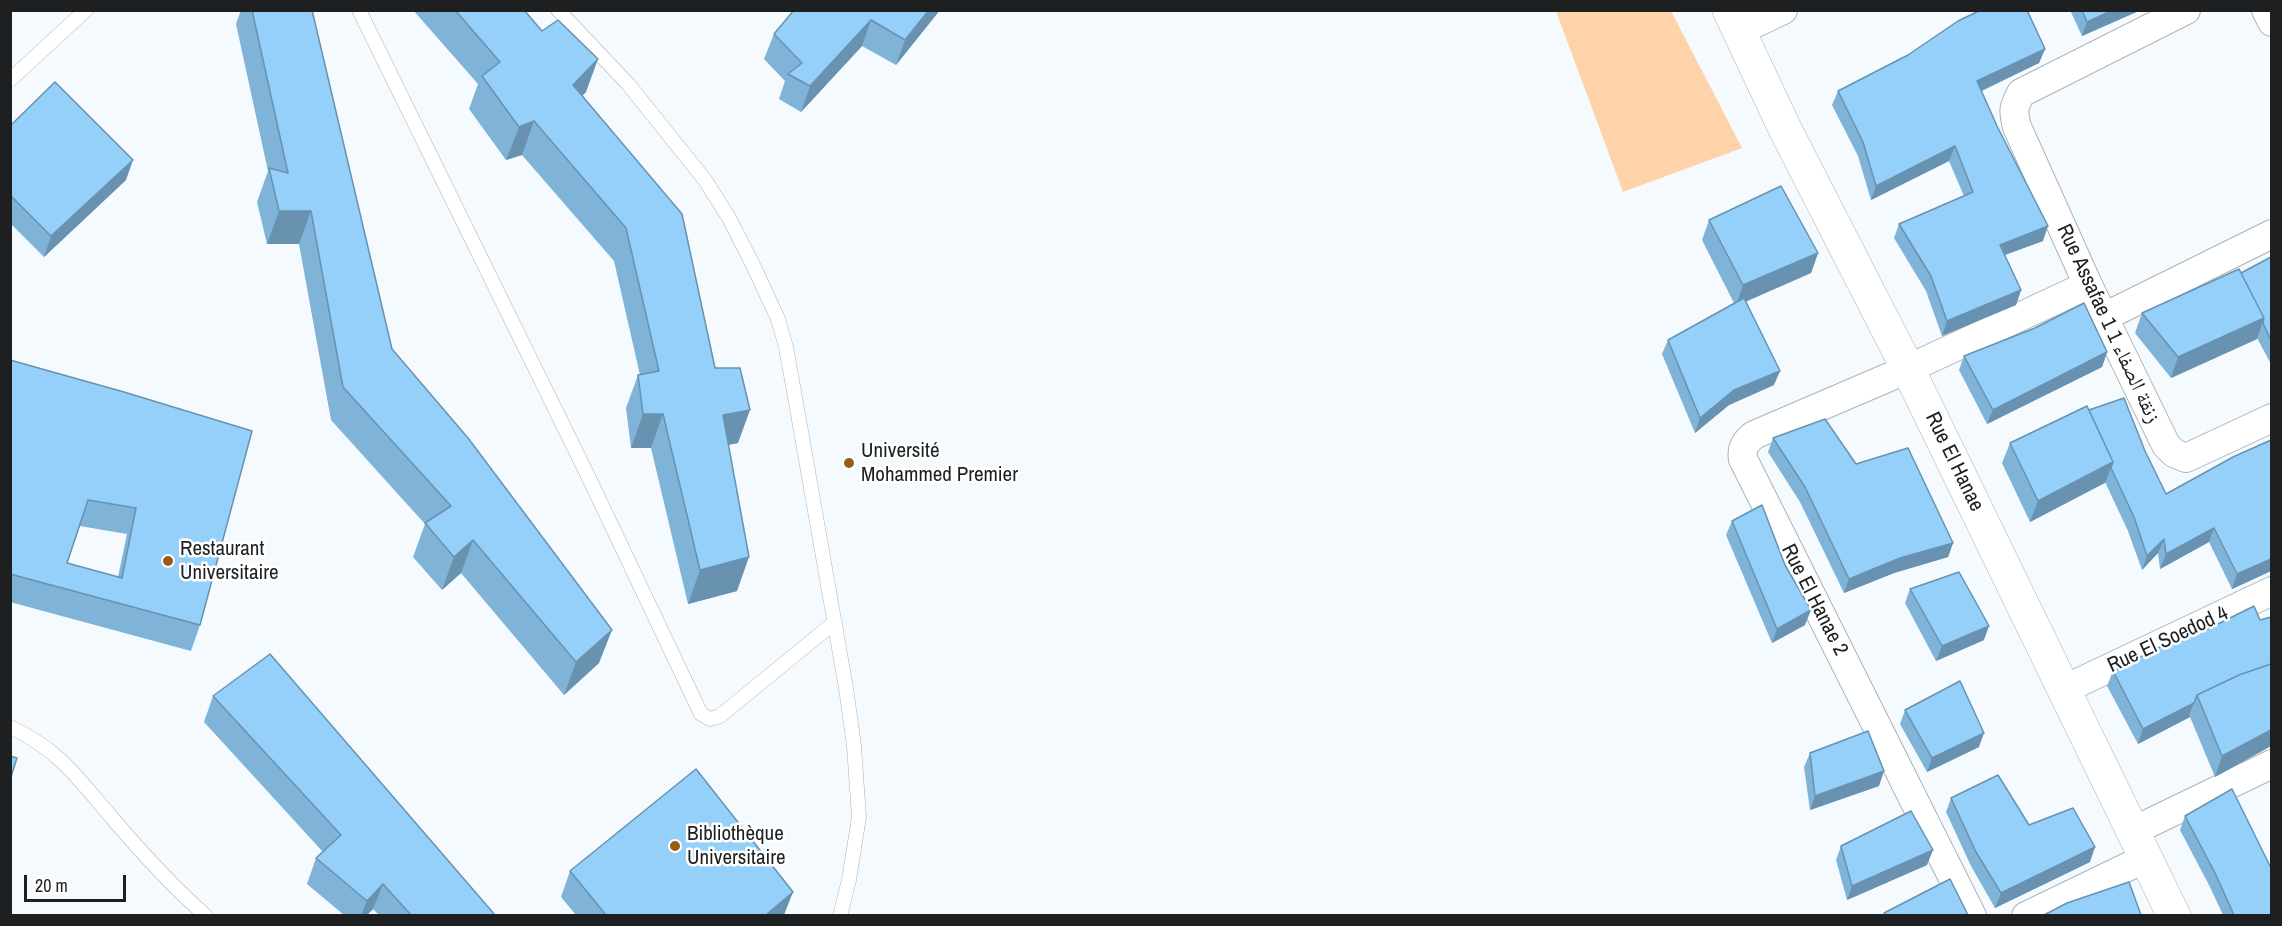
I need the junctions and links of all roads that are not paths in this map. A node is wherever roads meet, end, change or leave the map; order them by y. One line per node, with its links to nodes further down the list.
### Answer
1 (86, 10): 9 (lane)
2 (359, 10): 16 (lane)
3 (558, 10): 16 (lane)
4 (1783, 10): 7 (street)
5 (2186, 10): 11 (street, Rue Assafae 1 1 زنقة الصفاء)
6 (2266, 10): 8 (street)
7 (1734, 21): 13 (street, Rue El Hanae)
8 (2271, 22)
9 (10, 80)
10 (2271, 234): 12 (street)
11 (2088, 285): 12 (street, Rue Assafae 1 1 زنقة الصفاء); 13 (street)
12 (2104, 317): 14 (street, Rue Assafae 1 1 زنقة الصفاء)
13 (1908, 369): 17 (street, Rue El Hanae); 23 (street, Rue El Hanae 2)
14 (2271, 418)
15 (2271, 591): 17 (street, Rue El Soedod 4)
16 (835, 622): 22 (lane)
17 (2065, 689): 20 (street, Rue El Hanae)
18 (10, 727): 21 (lane)
19 (2271, 764): 20 (street)
20 (2139, 845): 24 (street); 25 (street, Rue El Hanae)
21 (206, 915)
22 (840, 915)
23 (1972, 915)
24 (2026, 915)
25 (2174, 915)

